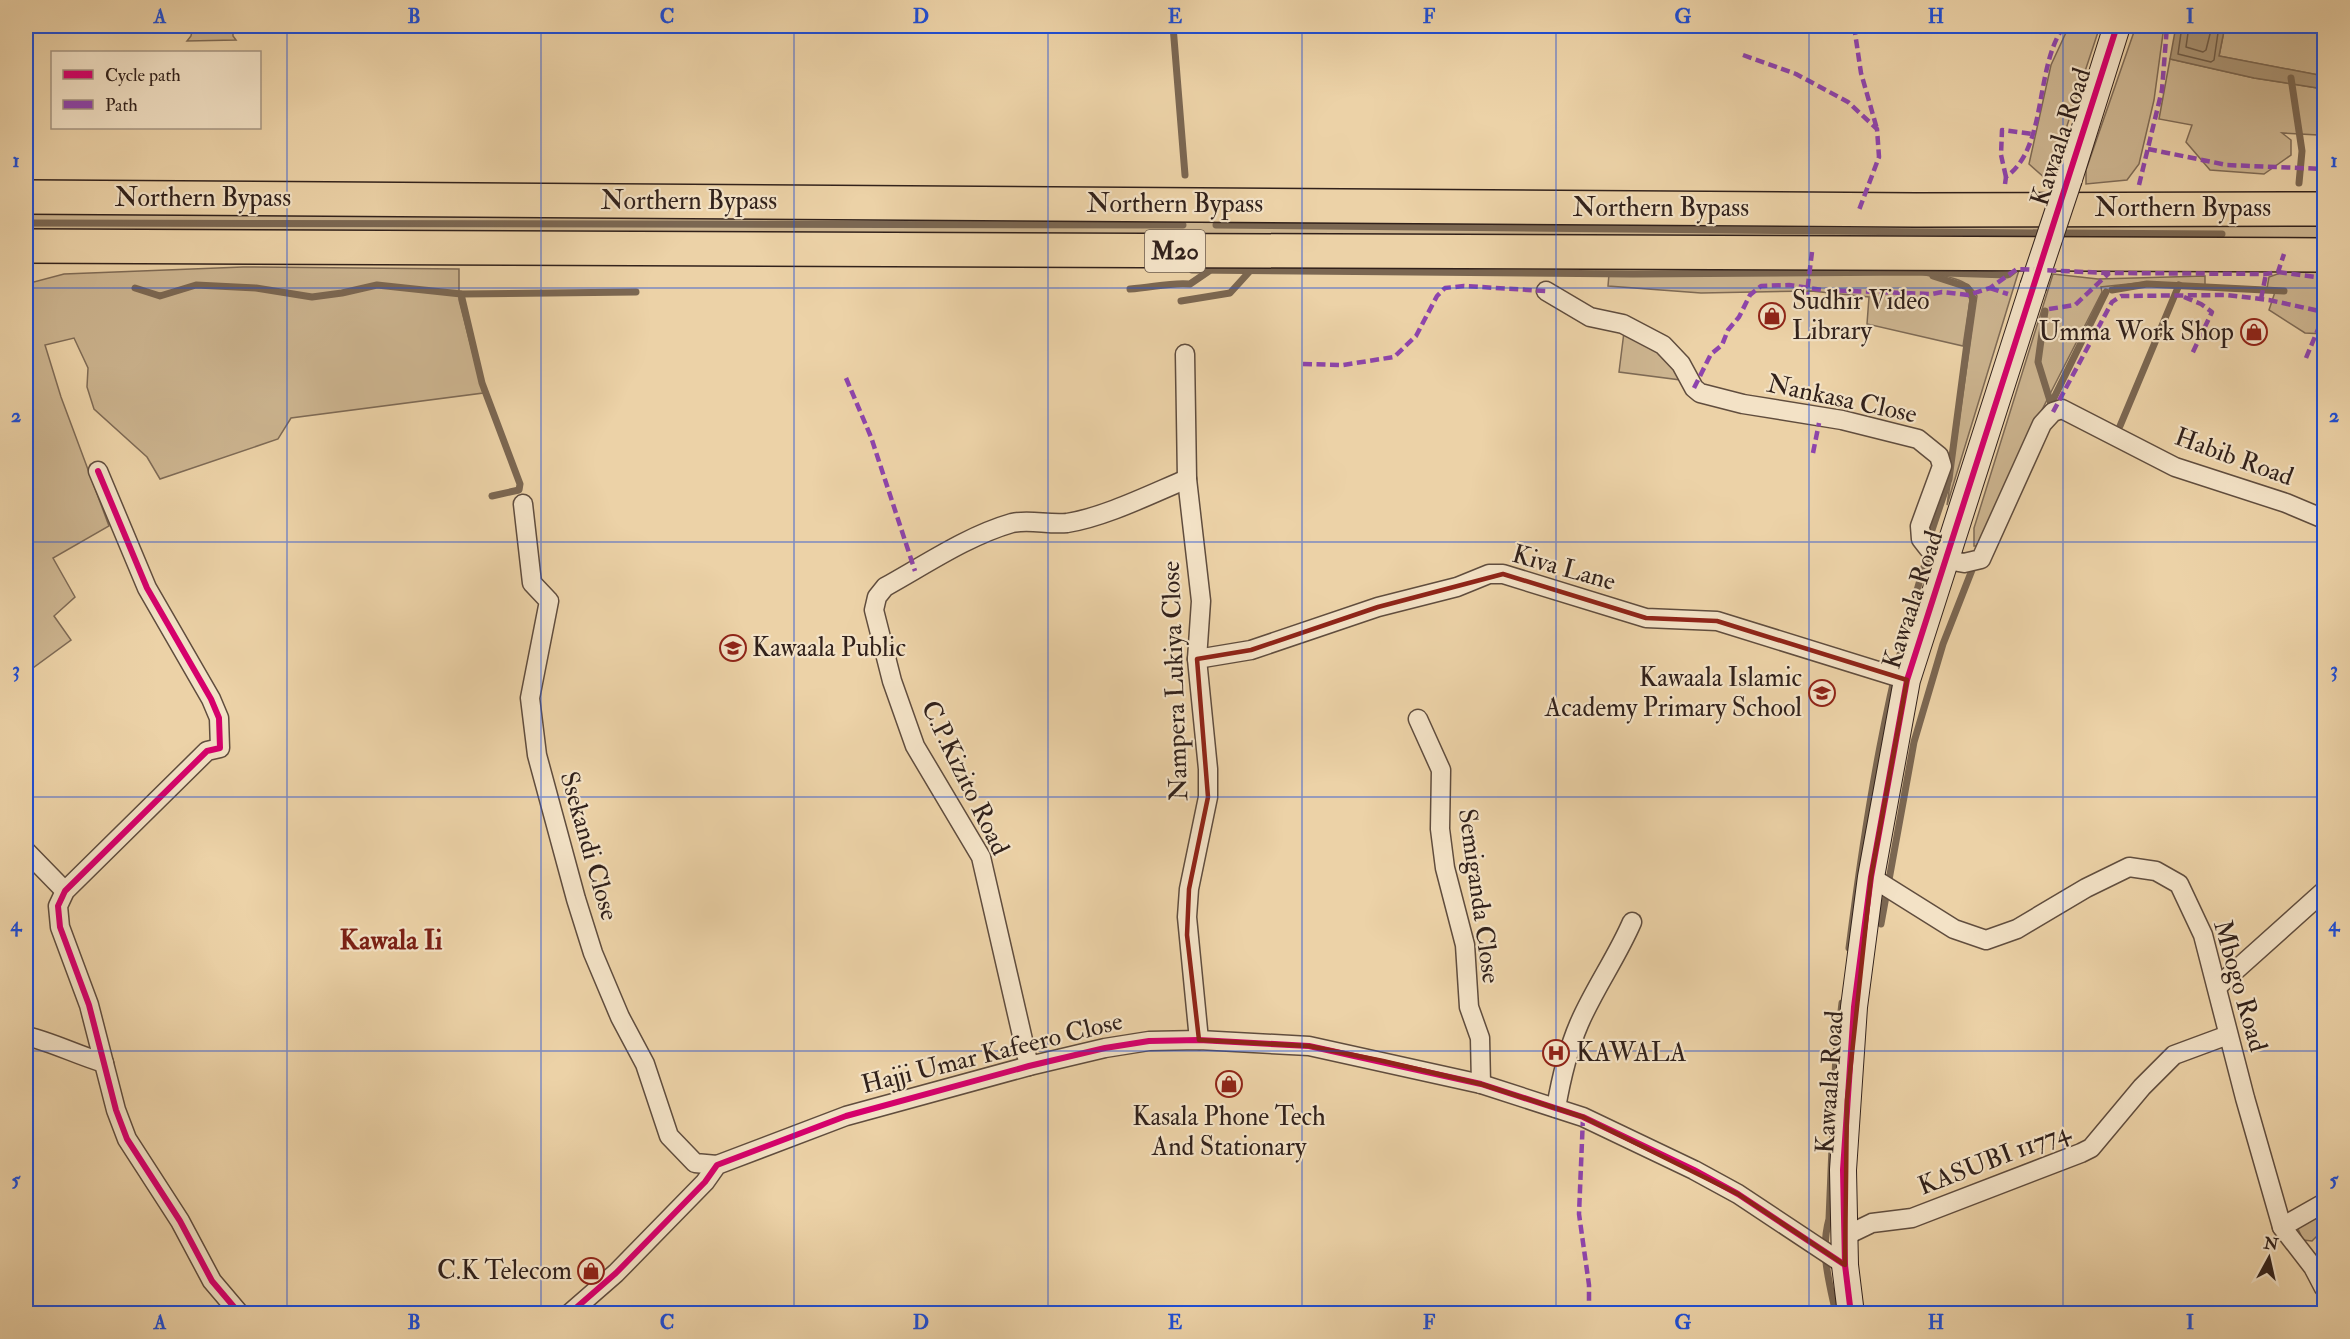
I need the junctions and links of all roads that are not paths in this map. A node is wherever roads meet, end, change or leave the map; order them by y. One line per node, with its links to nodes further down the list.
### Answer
1 (2117, 26): 12 (street, Kawaala Road, bridge)
2 (26, 197): 3 (highway, Northern Bypass)
3 (2325, 209)
4 (26, 246): 5 (highway, Northern Bypass / M20)
5 (2325, 255)
6 (1545, 291): 12 (street, Nankasa Close)
7 (1185, 354): 9 (street, Nampera Lukiya Close)
8 (98, 471): 18 (street)
9 (1187, 479): 13 (street, Nampera Lukiya Close); 26 (street, C.P.Kizito Road)
10 (524, 504): 29 (street, Ssekandi Close)
11 (2325, 519): 12 (street, Habib Road)
12 (1947, 560): 14 (street, Kawaala Road)
13 (1197, 659): 14 (street, Kiva Lane); 24 (street, Nampera Lukiya Close)
14 (1896, 676): 17 (street, Kawaala Road)
15 (1418, 719): 27 (street, Semiganda Close)
16 (26, 851): 18 (street)
17 (1871, 877): 21 (street, Mbogo Road); 32 (street, Kawaala Road)
18 (65, 891): 25 (street)
19 (2325, 891): 21 (street)
20 (1632, 922): 28 (street)
21 (2217, 987): 22 (street, Mbogo Road)
22 (2228, 1035): 31 (street, Mbogo Road); 32 (street, KASUBI 11774)
23 (26, 1036): 25 (street)
24 (1199, 1040): 26 (street, Hajji Umar Kafeero Close); 27 (street, Hajji Umar Kafeero Close)
25 (104, 1063): 35 (street)
26 (1029, 1066): 29 (street, Hajji Umar Kafeero Close)
27 (1481, 1084): 28 (street, Hajji Umar Kafeero Close)
28 (1556, 1108): 33 (street, Hajji Umar Kafeero Close)
29 (717, 1165): 36 (street)
30 (2325, 1203): 31 (street)
31 (2282, 1227): 34 (street, Mbogo Road)
32 (1845, 1236): 33 (street, Kawaala Road)
33 (1845, 1265): 37 (street, Kawaala Road)
34 (2325, 1288)
35 (240, 1314)
36 (569, 1314)
37 (1851, 1314)

